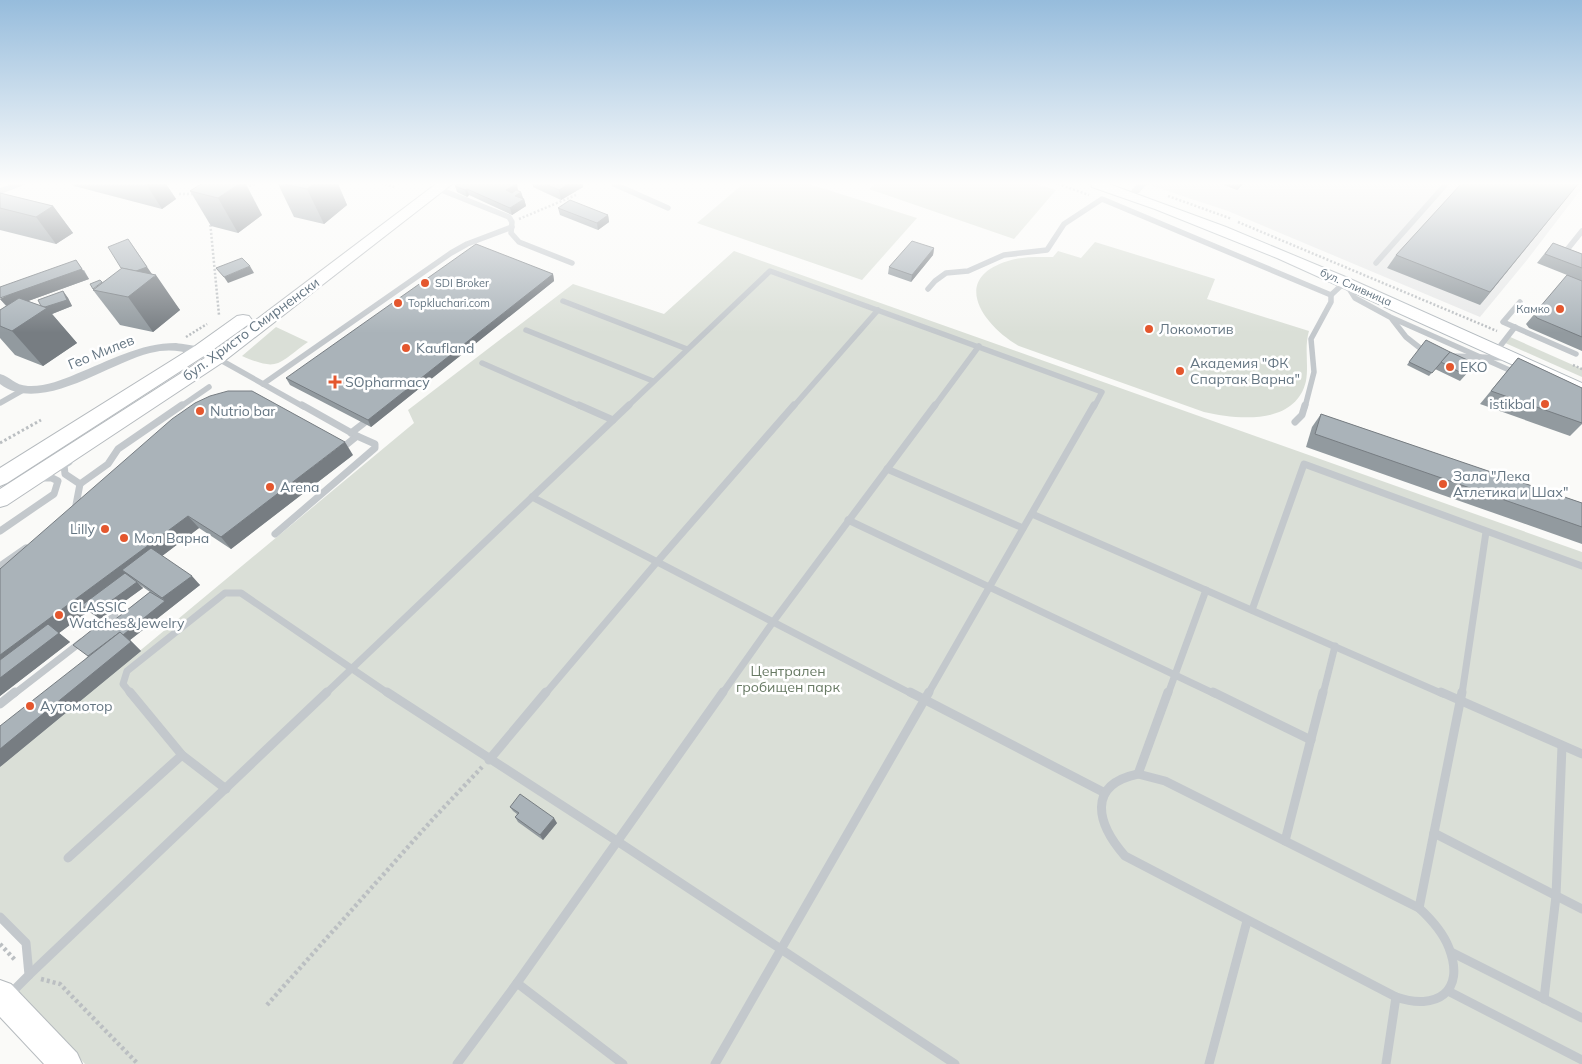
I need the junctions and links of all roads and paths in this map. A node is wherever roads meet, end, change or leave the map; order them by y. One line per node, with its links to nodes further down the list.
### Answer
1 (211, 234): 26 (path)
2 (373, 234): 34 (main road, бул. Христо Смирненски)
3 (494, 234): 14 (lane)
4 (512, 234): 12 (lane)
5 (1058, 234): 18 (lane)
6 (1183, 234): 20 (lane)
7 (1230, 234): 16 (main road, бул. Сливница)
8 (1250, 234): 30 (main road, бул. Сливница)
9 (1402, 234): 13 (lane)
10 (1580, 234): 11 (lane)
11 (1582, 258)
12 (572, 262)
13 (1376, 263)
14 (428, 270): 15 (lane); 17 (lane)
15 (435, 273)
16 (1345, 282): 20 (lane); 27 (lane); 39 (main road, бул. Сливница)
17 (400, 288): 19 (lane); 23 (lane)
18 (928, 289)
19 (408, 292)
20 (1331, 295): 52 (lane)
21 (563, 301): 33 (lane)
22 (1520, 302): 28 (lane)
23 (377, 305): 24 (lane); 45 (lane)
24 (385, 308)
25 (878, 310): 31 (lane); 33 (lane); 70 (lane)
26 (219, 315)
27 (1390, 317): 32 (lane); 38 (lane)
28 (1515, 327): 30 (lane); 35 (lane)
29 (526, 330): 44 (lane)
30 (1500, 345): 43 (main road, бул. Сливница)
31 (979, 346): 58 (lane); 62 (lane)
32 (1420, 348)
33 (687, 349): 44 (lane)
34 (209, 354): 36 (main road, бул. Христо Смирненски); 45 (lane); 53 (main road, бул. Христо Смирненски)
35 (1576, 354)
36 (176, 355): 47 (street, Гео Милев); 60 (main road, бул. Христо Смирненски)
37 (1446, 356): 38 (lane)
38 (1480, 358): 39 (lane); 41 (lane)
39 (1512, 358): 48 (main road, бул. Сливница)
40 (482, 363): 51 (lane)
41 (1519, 374)
42 (0, 378): 47 (street, Гео Милев)
43 (1582, 381)
44 (653, 382): 51 (lane)
45 (263, 384): 55 (lane)
46 (209, 388): 59 (lane)
47 (23, 390): 49 (lane)
48 (1582, 390)
49 (0, 402)
50 (40, 420): 56 (path)
51 (613, 420): 61 (lane)
52 (1295, 422)
53 (115, 423): 59 (lane); 60 (main road, бул. Христо Смирненски)
54 (364, 423): 55 (lane)
55 (354, 434): 57 (lane); 68 (lane)
56 (0, 444)
57 (341, 449)
58 (887, 469): 64 (lane); 65 (lane)
59 (80, 484): 63 (lane)
60 (2, 490): 66 (lane)
61 (532, 497): 70 (lane); 81 (lane)
62 (1032, 514): 65 (lane); 74 (lane)
63 (67, 518)
64 (848, 520): 73 (lane); 77 (lane)
65 (1023, 528): 73 (lane)
66 (0, 531)
67 (1486, 532): 72 (lane); 75 (lane); 84 (lane)
68 (275, 534)
69 (30, 545): 71 (lane)
70 (657, 562): 77 (lane); 90 (lane)
71 (0, 566)
72 (1582, 566)
73 (989, 587): 82 (lane); 83 (lane)
74 (1206, 590): 75 (lane); 82 (lane)
75 (1252, 610): 80 (lane)
76 (115, 616): 78 (lane)
77 (773, 622): 83 (lane); 95 (lane)
78 (92, 633)
79 (84, 639): 85 (lane)
80 (1335, 646): 84 (lane); 86 (lane)
81 (351, 669): 88 (lane); 90 (lane); 92 (lane)
82 (1175, 674): 86 (lane); 91 (lane)
83 (925, 700): 93 (lane); 104 (lane)
84 (1461, 702): 87 (lane); 94 (lane)
85 (0, 704)
86 (1311, 740): 96 (lane)
87 (1562, 746): 89 (lane); 98 (lane)
88 (182, 754): 92 (lane); 97 (lane)
89 (1582, 754)
90 (489, 760): 95 (lane); 112 (path)
91 (1138, 774): 93 (lane); 96 (lane)
92 (226, 789): 106 (lane)
93 (1105, 793): 102 (lane)
94 (1434, 833): 98 (lane); 99 (lane)
95 (617, 841): 104 (lane); 107 (lane)
96 (1285, 841): 99 (lane)
97 (68, 858)
98 (1556, 896): 100 (lane); 111 (lane)
99 (1419, 908): 105 (lane)
100 (1582, 909)
101 (0, 917): 106 (lane)
102 (1247, 922): 110 (lane); 121 (lane)
103 (0, 944): 106 (path)
104 (781, 950): 119 (lane); 120 (lane)
105 (1451, 952): 108 (lane); 111 (lane)
106 (29, 975): 109 (lane); 116 (path)
107 (517, 983): 117 (lane); 118 (lane)
108 (1448, 991): 110 (lane); 114 (lane)
109 (2, 997): 115 (main road)
110 (1396, 997): 122 (lane)
111 (1544, 999): 113 (lane)
112 (267, 1005)
113 (1582, 1018)
114 (1582, 1060)
115 (66, 1064)
116 (138, 1064)
117 (456, 1064)
118 (623, 1064)
119 (715, 1064)
120 (955, 1064)
121 (1209, 1064)
122 (1386, 1064)

